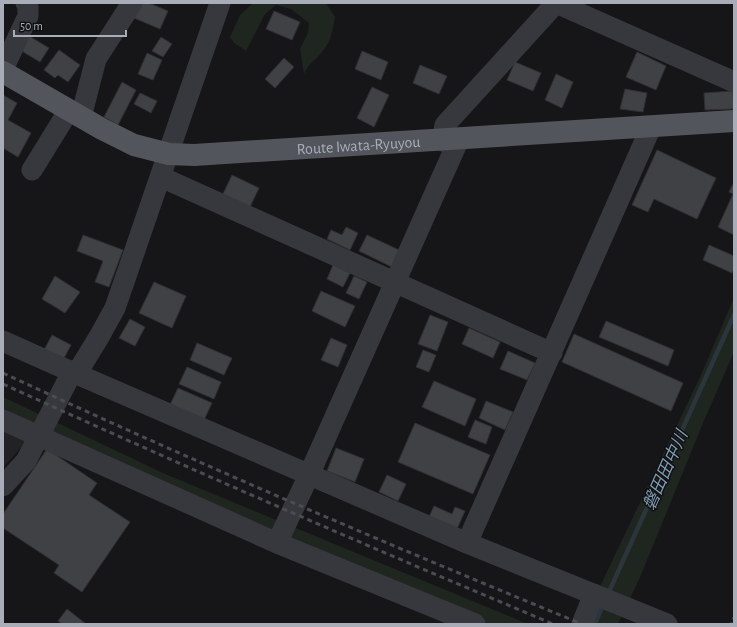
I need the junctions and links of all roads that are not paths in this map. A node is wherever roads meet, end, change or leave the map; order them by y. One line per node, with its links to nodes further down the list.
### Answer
1 (26, 3): 5 (street)
2 (132, 3): 7 (street)
3 (220, 3): 11 (street)
4 (556, 3): 6 (street); 10 (street)
5 (3, 71): 7 (main road, Route Iwata-Ryuyou)
6 (733, 78)
7 (75, 113): 11 (main road, Route Iwata-Ryuyou); 12 (street)
8 (734, 121): 9 (main road, Route Iwata-Ryuyou)
9 (651, 127): 10 (main road, Route Iwata-Ryuyou); 16 (street)
10 (451, 140): 11 (main road, Route Iwata-Ryuyou); 14 (street)
11 (169, 154): 13 (street)
12 (32, 170)
13 (161, 177): 14 (street); 17 (street)
14 (395, 283): 16 (street); 20 (street)
15 (3, 341): 17 (street)
16 (552, 353): 23 (street)
17 (72, 372): 19 (street); 20 (street)
18 (3, 420): 19 (street)
19 (38, 436): 21 (street); 22 (street)
20 (309, 475): 22 (street); 23 (street)
21 (3, 486)
22 (277, 542): 25 (street)
23 (467, 543): 24 (street)
24 (594, 594): 26 (street); 27 (street)
25 (476, 624)
26 (582, 624)
27 (667, 624)

